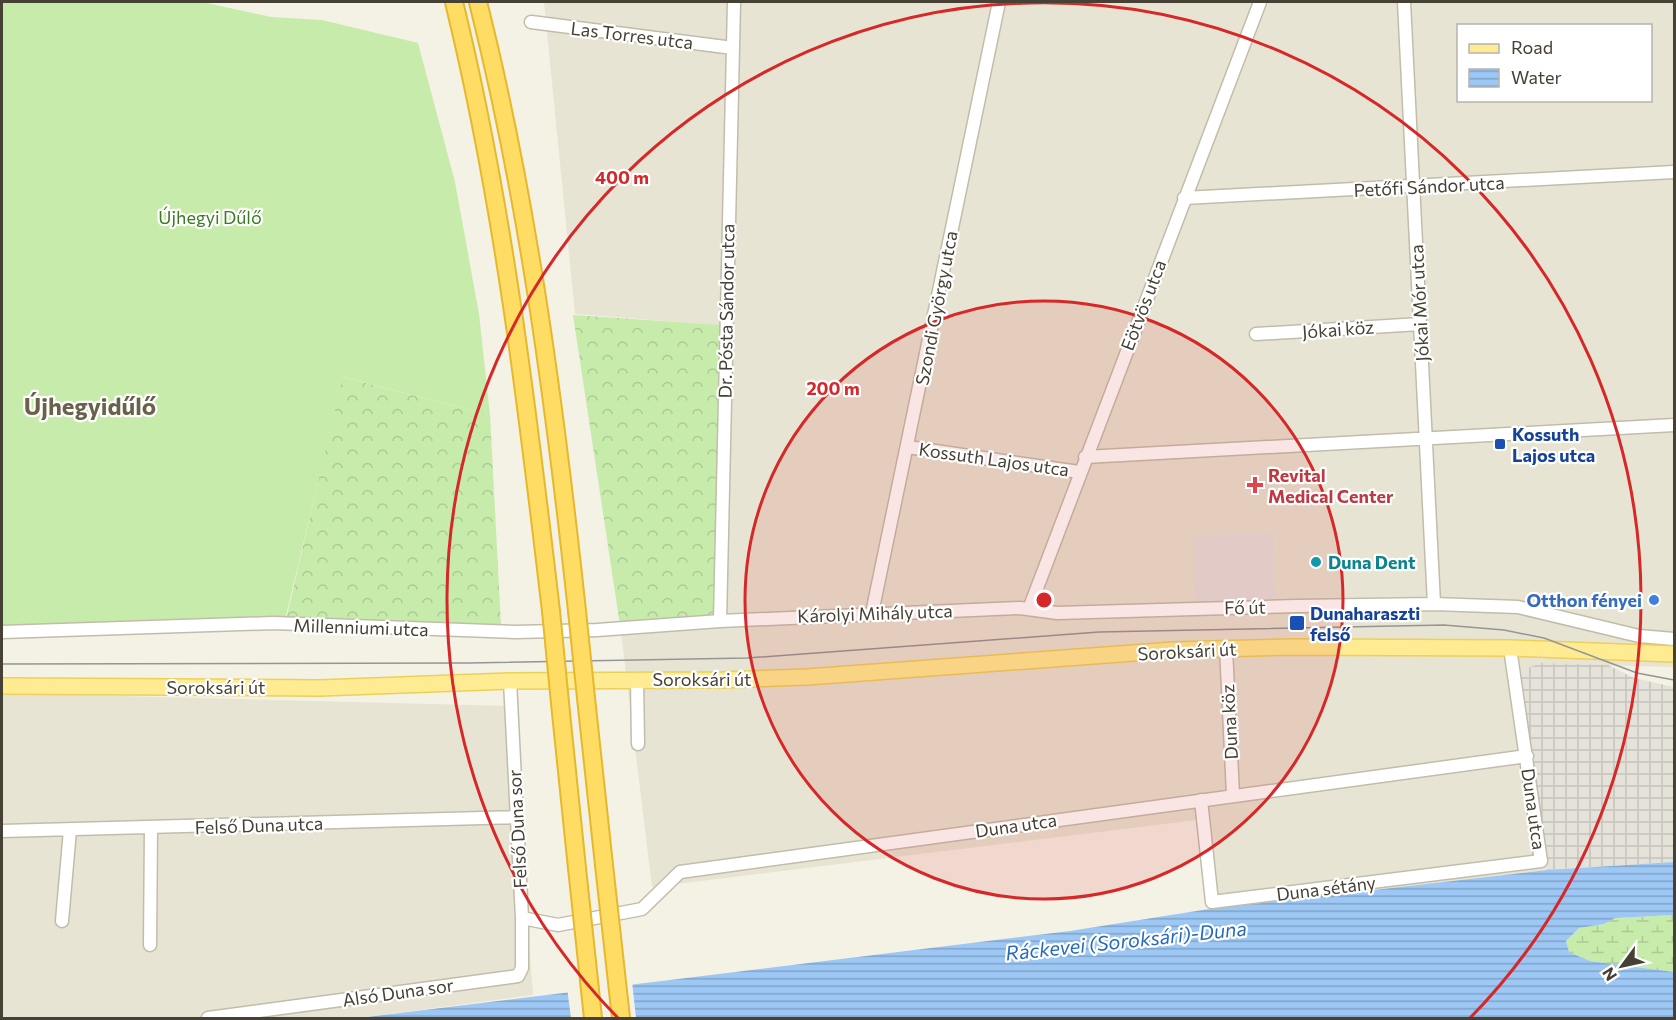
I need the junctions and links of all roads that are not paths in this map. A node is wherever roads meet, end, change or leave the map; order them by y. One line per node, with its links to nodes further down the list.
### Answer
1 (454, 2): 47 (highway, bridge)
2 (478, 2): 48 (highway, bridge)
3 (734, 2): 8 (street, Dr. Pósta Sándor utca)
4 (999, 2): 16 (street, Szondi György utca)
5 (1260, 2): 11 (street, Eötvös utca)
6 (1404, 2): 10 (street, Jókai Mór utca)
7 (531, 22): 8 (street, Las Torres utca)
8 (733, 48): 22 (street, Dr. Pósta Sándor utca)
9 (1674, 172): 10 (street, Petőfi Sándor utca)
10 (1413, 187): 11 (street, Petőfi Sándor utca); 12 (street, Jókai Mór utca)
11 (1184, 198): 17 (street, Eötvös utca)
12 (1420, 324): 13 (street, Jókai köz); 15 (street, Jókai Mór utca)
13 (1256, 334)
14 (1674, 425): 15 (street, Kossuth Lajos utca)
15 (1426, 441): 17 (street, Kossuth Lajos utca); 19 (street, Jókai Mór utca)
16 (908, 447): 18 (street, Kossuth Lajos utca); 21 (street, Szondi György utca)
17 (1085, 457): 18 (street, Eötvös utca)
18 (1079, 472): 20 (street, Eötvös utca)
19 (1434, 604): 20 (street, Fő út); 24 (street, Fő út)
20 (1029, 609): 21 (street, Károlyi Mihály utca)
21 (872, 613): 22 (street, Károlyi Mihály utca)
22 (720, 621): 23 (street, Millenniumi utca)
23 (2, 632)
24 (1674, 639)
25 (1226, 648): 26 (main road, Soroksári út); 30 (main road, Soroksári út); 35 (street, Duna köz)
26 (1402, 648): 27 (main road); 28 (main road)
27 (1674, 654)
28 (1511, 655): 29 (main road); 34 (street, Duna utca)
29 (1674, 661)
30 (637, 680): 31 (main road, Soroksári út); 33 (street)
31 (510, 681): 32 (main road, Soroksári út); 37 (street, Felső Duna sor)
32 (2, 686)
33 (638, 744)
34 (1527, 756): 35 (street, Duna utca); 41 (street, Duna utca)
35 (1233, 795): 36 (street, Duna utca)
36 (1201, 800): 41 (street, Duna sétány); 42 (street, Duna utca)
37 (516, 817): 38 (street, Felső Duna utca); 42 (street, Felső Duna sor)
38 (151, 828): 39 (street, Felső Duna utca); 44 (street)
39 (69, 830): 40 (street, Felső Duna utca); 43 (street)
40 (2, 831)
41 (1542, 861)
42 (522, 918): 45 (street, Felső Duna sor)
43 (62, 921)
44 (150, 945)
45 (518, 976): 46 (street, Alsó Duna sor)
46 (208, 1018)
47 (593, 1018)
48 (621, 1018)

